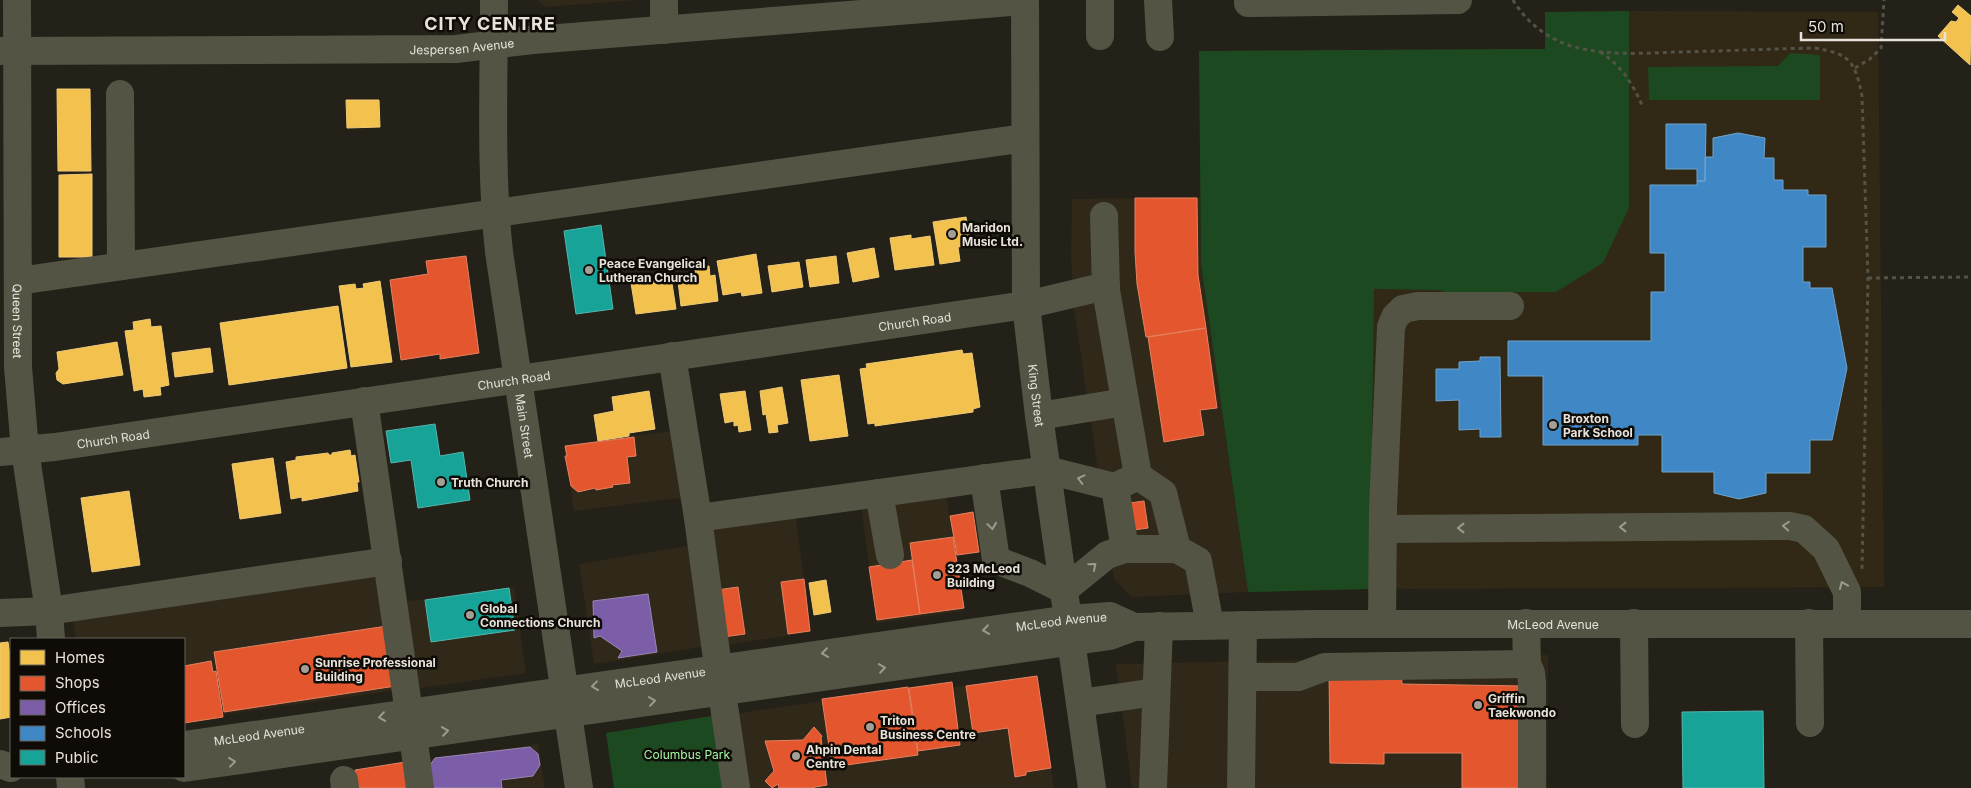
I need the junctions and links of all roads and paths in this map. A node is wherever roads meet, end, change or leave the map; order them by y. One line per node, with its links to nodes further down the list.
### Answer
1 (17, 0): 15 (street, Queen Street)
2 (494, 0): 14 (street, Main Street)
3 (664, 0): 11 (street)
4 (1100, 0): 12 (street)
5 (1158, 0): 13 (street)
6 (1248, 0): 7 (street)
7 (1458, 0)
8 (1513, 0): 16 (path)
9 (1884, 0): 17 (path)
10 (1025, 1): 11 (street, Jespersen Avenue); 20 (street, King Street)
11 (664, 30): 14 (street, Jespersen Avenue)
12 (1100, 36)
13 (1160, 36)
14 (494, 45): 15 (street, Jespersen Avenue); 21 (street, Main Street)
15 (9, 51): 26 (street, Queen Street)
16 (1599, 52): 17 (path); 19 (path)
17 (1854, 68): 25 (path)
18 (120, 94): 23 (street)
19 (1643, 108)
20 (1025, 138): 21 (street); 28 (street, King Street)
21 (495, 213): 23 (street); 31 (street, Main Street)
22 (1104, 216): 27 (street)
23 (121, 266): 26 (street)
24 (1971, 277): 25 (path)
25 (1868, 278): 47 (path)
26 (11, 280): 35 (street, Queen Street)
27 (1106, 286): 28 (street, Church Road); 33 (street)
28 (1026, 305): 30 (street, Church Road); 34 (street, King Street)
29 (1510, 306): 41 (street)
30 (672, 356): 31 (street, Church Road); 40 (street)
31 (519, 378): 32 (street, Church Road); 65 (street, Main Street)
32 (364, 401): 35 (street, Church Road); 45 (street)
33 (1125, 402): 34 (street); 38 (street)
34 (1039, 416): 36 (street, King Street)
35 (12, 451): 48 (street, Queen Street)
36 (1047, 470): 37 (street); 38 (street, one-way to 36); 46 (street, King Street)
37 (984, 478): 39 (street); 46 (street, one-way to 46)
38 (1126, 482): 42 (street); 43 (street)
39 (879, 493): 40 (street); 44 (street)
40 (698, 518): 63 (street)
41 (1383, 529): 47 (street, one-way to 41); 54 (street)
42 (1126, 549): 43 (street); 46 (street, one-way to 42)
43 (1177, 549): 56 (street)
44 (890, 555)
45 (388, 561): 48 (street); 68 (street)
46 (1064, 590): 59 (street, King Street)
47 (1847, 592): 53 (street)
48 (49, 611): 49 (street); 60 (street, Queen Street)
49 (0, 613)
50 (1526, 623): 51 (street, McLeod Avenue); 54 (street, McLeod Avenue); 61 (street)
51 (1634, 623): 52 (street, McLeod Avenue); 69 (street)
52 (1809, 623): 53 (street, McLeod Avenue); 67 (street)
53 (1847, 623): 55 (street, McLeod Avenue)
54 (1382, 624): 57 (street, McLeod Avenue)
55 (1971, 624)
56 (1210, 625): 57 (street, McLeod Avenue); 58 (street, McLeod Avenue)
57 (1243, 625): 62 (street)
58 (1147, 627): 59 (street, McLeod Avenue); 64 (street)
59 (1070, 630): 63 (street, McLeod Avenue); 66 (street, King Street)
60 (51, 638)
61 (1527, 664): 62 (street); 78 (street)
62 (1243, 677): 77 (street)
63 (720, 679): 65 (street, McLeod Avenue); 74 (street)
64 (1156, 692): 66 (street); 76 (street)
65 (567, 701): 68 (street, McLeod Avenue); 73 (street, Main Street)
66 (1080, 703): 75 (street, King Street)
67 (1810, 723)
68 (411, 724): 70 (street, McLeod Avenue, one-way to 70); 71 (street, McLeod Avenue, one-way to 68); 72 (street)
69 (1635, 724)
70 (185, 745)
71 (185, 768)
72 (420, 788)
73 (579, 788)
74 (736, 788)
75 (1092, 788)
76 (1153, 788)
77 (1240, 788)
78 (1532, 788)

